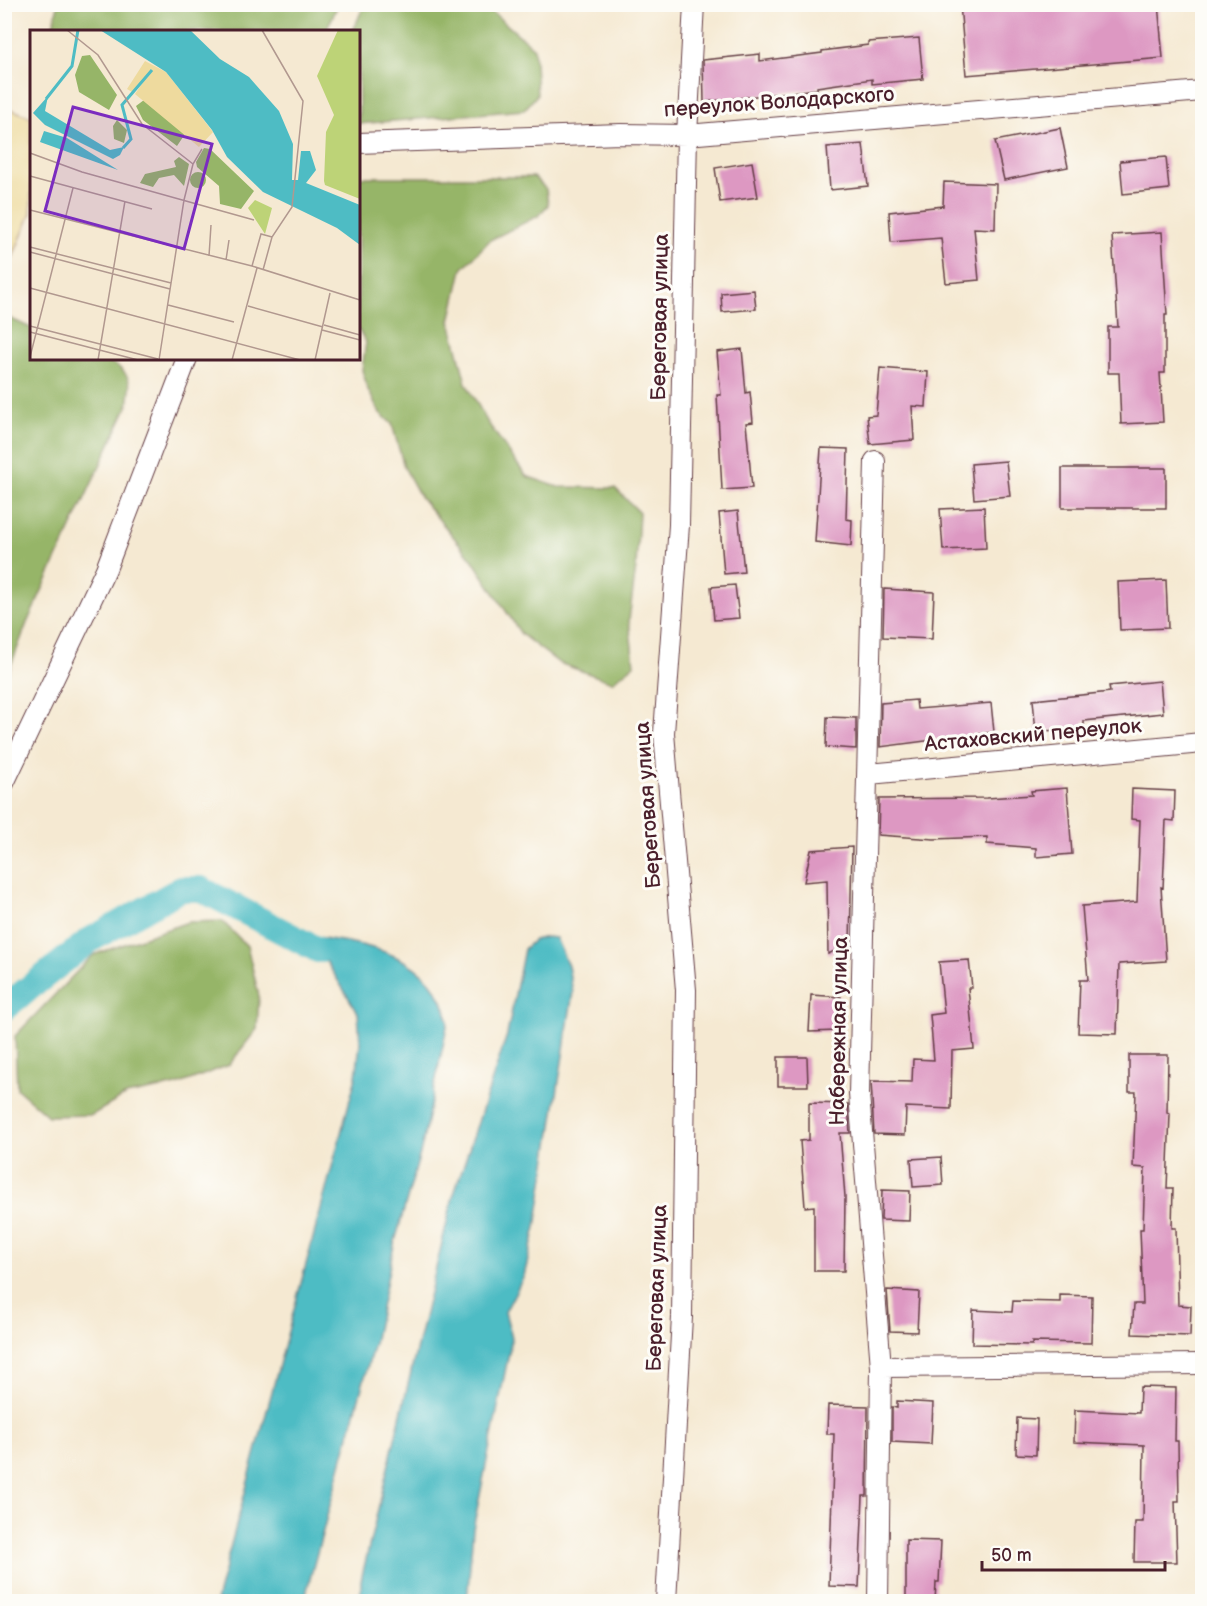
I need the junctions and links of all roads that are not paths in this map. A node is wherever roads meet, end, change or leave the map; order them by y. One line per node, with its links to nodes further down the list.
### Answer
1 (694, 4): 3 (street, Береговая улица)
2 (1203, 91): 3 (street, переулок Володарского)
3 (687, 135): 4 (street, переулок Володарского); 12 (street, Береговая улица)
4 (360, 143)
5 (187, 360): 9 (street)
6 (875, 461): 8 (street, Набережная улица)
7 (1203, 743): 8 (street, Астаховский переулок)
8 (868, 774): 11 (street, Набережная улица)
9 (4, 783)
10 (1203, 1364): 11 (street)
11 (881, 1367): 13 (street, Набережная улица)
12 (666, 1602)
13 (878, 1602)

